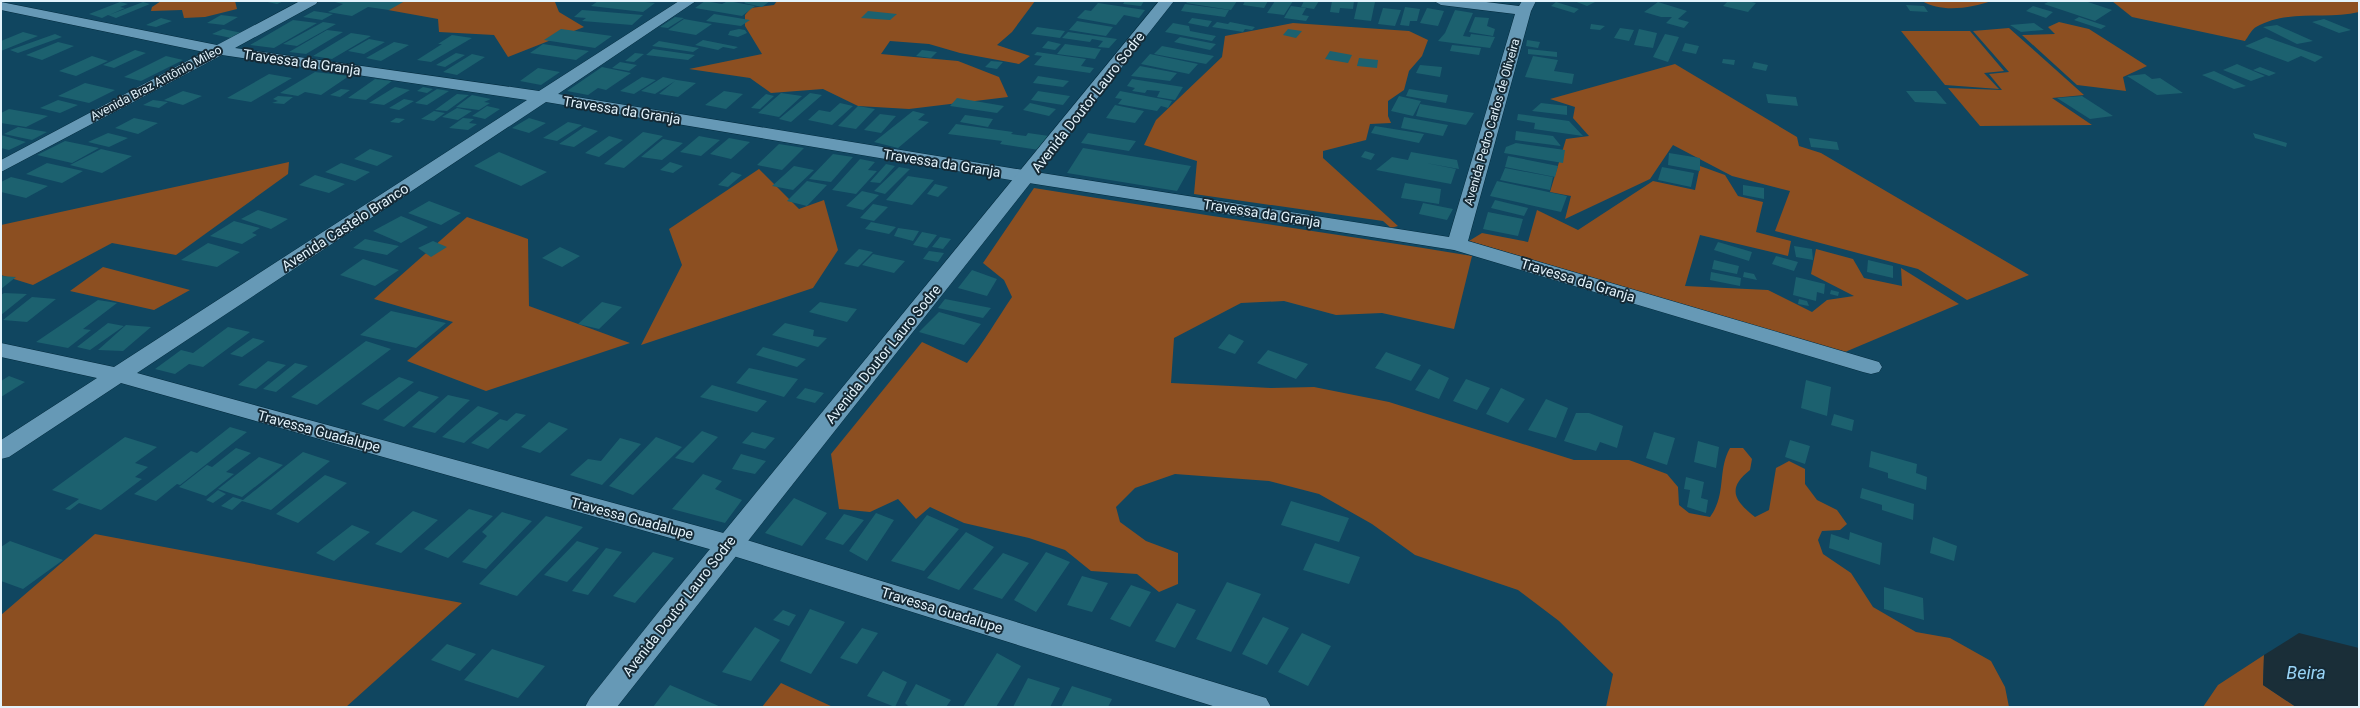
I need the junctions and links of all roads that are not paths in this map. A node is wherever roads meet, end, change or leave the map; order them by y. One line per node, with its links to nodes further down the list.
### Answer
1 (15, 1): 6 (street)
2 (311, 1): 8 (street, Avenida Braz Antônio Mileo)
3 (689, 1): 9 (street, Avenida Castelo Branco)
4 (1167, 1): 11 (street, Avenida Doutor Lauro Sodre)
5 (1441, 1): 7 (street)
6 (1, 6): 8 (street, Travessa da Granja)
7 (1526, 6): 12 (street, Avenida Pedro Carlos de Oliveira)
8 (218, 50): 9 (street, Travessa da Granja); 10 (street, Avenida Braz Antônio Mileo)
9 (544, 97): 11 (street, Travessa da Granja); 15 (street, Avenida Castelo Branco)
10 (1, 166)
11 (1029, 177): 12 (street, Travessa da Granja); 17 (street, Avenida Doutor Lauro Sodre)
12 (1457, 244): 14 (street, Travessa da Granja)
13 (1, 350): 15 (street, Travessa Guadalupe)
14 (1871, 367)
15 (118, 375): 16 (street, Avenida Castelo Branco); 17 (street, Travessa Guadalupe)
16 (1, 451)
17 (727, 544): 18 (street, Avenida Doutor Lauro Sodre); 19 (street, Travessa Guadalupe)
18 (600, 707)
19 (1256, 707)

